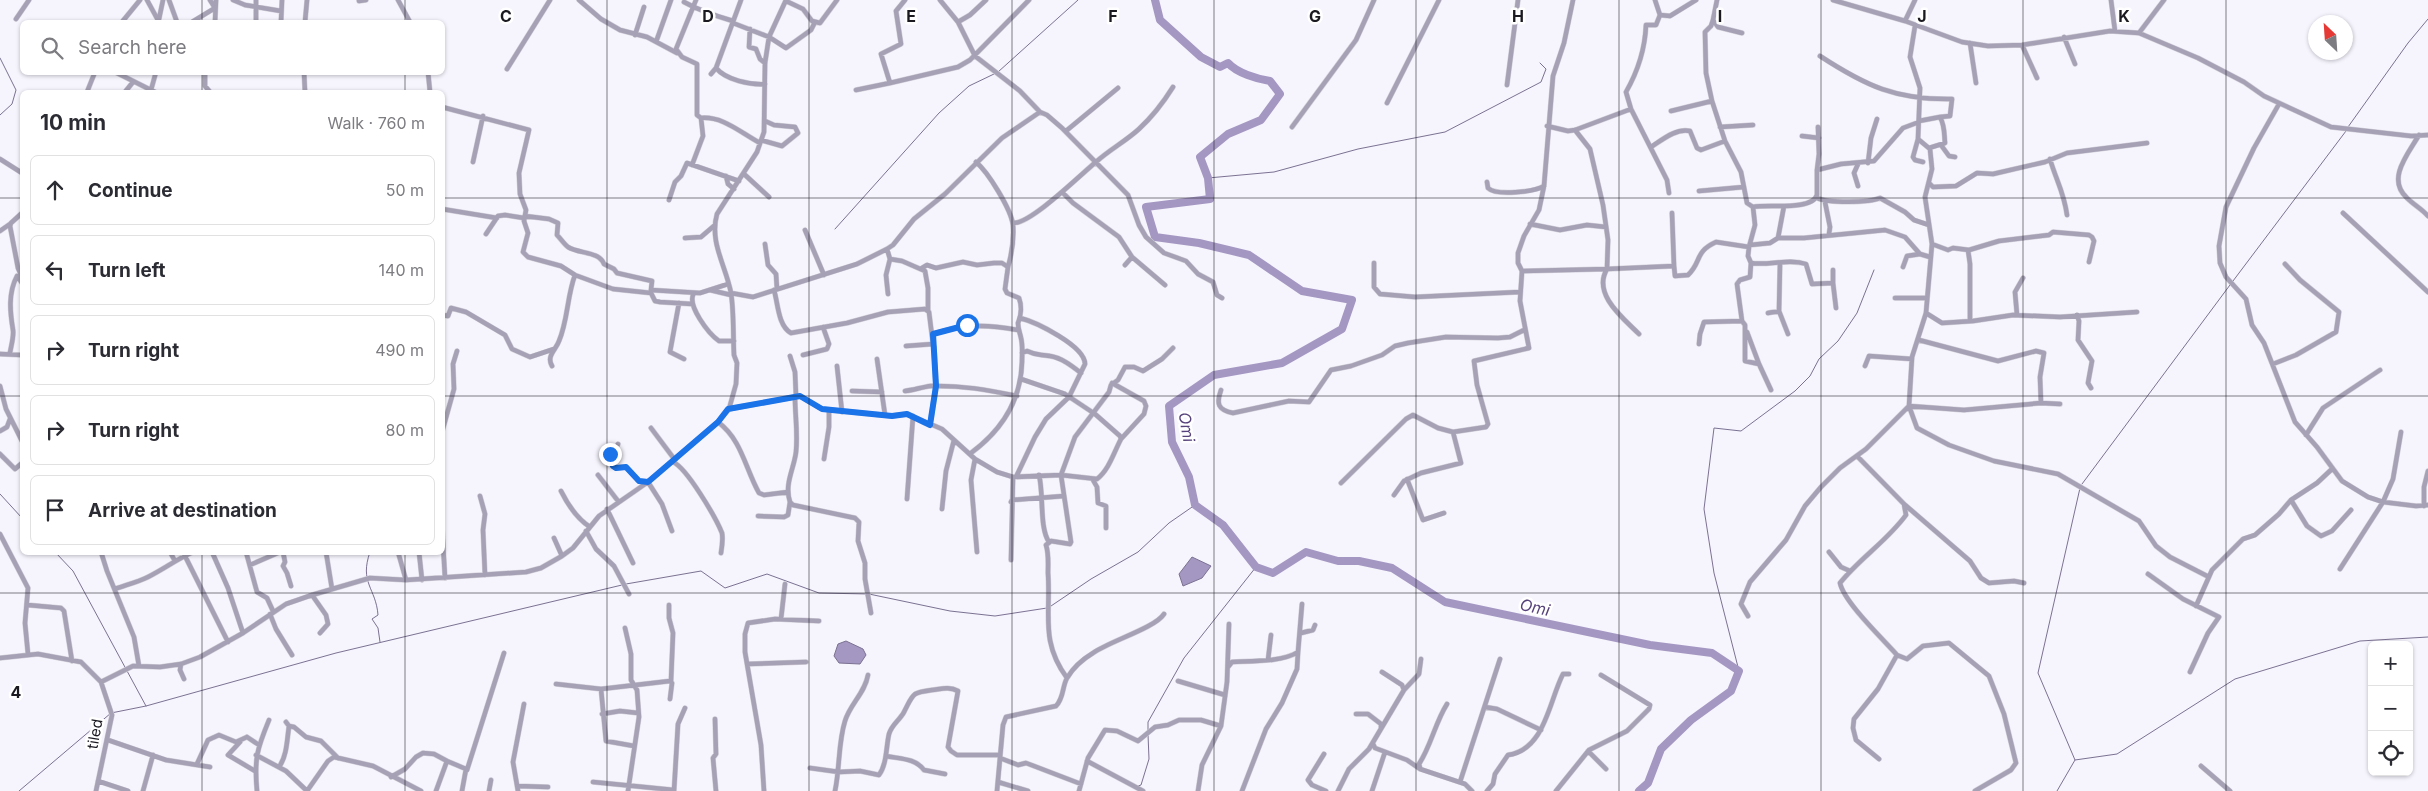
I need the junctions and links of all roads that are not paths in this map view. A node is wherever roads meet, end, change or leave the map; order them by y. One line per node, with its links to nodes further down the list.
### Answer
1 (29, 0): 45 (street)
2 (140, 0): 46 (street)
3 (147, 0): 47 (street)
4 (163, 0): 42 (street)
5 (169, 0): 42 (street); 49 (street)
6 (210, 0): 41 (street)
7 (216, 0): 41 (street)
8 (232, 0): 38 (street)
9 (256, 0): 38 (street)
10 (282, 0): 43 (street)
11 (307, 0): 54 (street)
12 (366, 0): 35 (street)
13 (398, 0): 55 (street)
14 (550, 0): 78 (street)
15 (579, 0): 66 (street)
16 (671, 0): 69 (street)
17 (696, 0): 40 (street)
18 (741, 0): 58 (street)
19 (837, 0): 59 (street)
20 (905, 0): 88 (street)
21 (940, 0): 60 (street)
22 (986, 0): 60 (street)
23 (1029, 0): 73 (street)
24 (1374, 0): 117 (street)
25 (1439, 0): 104 (street)
26 (1518, 0): 91 (street)
27 (1573, 0): 118 (street)
28 (1655, 0): 44 (street)
29 (1696, 0): 44 (street)
30 (1718, 0): 56 (street)
31 (1833, 0): 57 (street)
32 (1915, 0): 57 (street)
33 (2111, 0): 63 (street)
34 (2164, 0): 65 (street)
35 (359, 1)
36 (786, 1): 59 (street); 67 (street)
37 (684, 2): 40 (street)
38 (256, 7): 43 (street); 52 (street)
39 (644, 7): 66 (street)
40 (692, 7): 58 (street); 72 (street)
41 (215, 8): 50 (street); 51 (street)
42 (161, 9): 48 (street)
43 (281, 11): 53 (street)
44 (1660, 15): 107 (street)
45 (16, 19)
46 (124, 20)
47 (158, 20)
48 (159, 20)
49 (176, 20)
50 (195, 20)
51 (215, 20)
52 (256, 20)
53 (281, 20)
54 (305, 20)
55 (409, 20)
56 (1713, 20): 64 (street); 103 (street)
57 (1905, 21): 61 (street)
58 (733, 22): 62 (street); 77 (street)
59 (815, 22): 67 (street)
60 (958, 22): 73 (street)
61 (1915, 26): 70 (street); 102 (street)
62 (750, 29): 67 (street); 75 (street)
63 (2115, 31): 65 (street); 68 (street)
64 (1742, 33)
65 (2139, 33): 105 (street)
66 (636, 34): 69 (street)
67 (769, 37): 75 (street)
68 (2064, 37): 71 (street); 76 (street)
69 (656, 42): 72 (street)
70 (1970, 44): 71 (street); 89 (street)
71 (2022, 45): 86 (street)
72 (677, 53): 112 (street)
73 (975, 56): 88 (street); 109 (street)
74 (1820, 56): 102 (street)
75 (765, 63): 90 (street)
76 (2075, 64)
77 (716, 68): 79 (street); 90 (street)
78 (508, 69)
79 (711, 74)
80 (94, 75): 94 (street)
81 (120, 75): 87 (street)
82 (156, 75): 97 (street)
83 (205, 75): 98 (street)
84 (304, 75): 99 (street)
85 (428, 75): 100 (street)
86 (2037, 78)
87 (133, 82): 95 (street); 96 (street)
88 (890, 83): 101 (street)
89 (1976, 83)
90 (765, 84): 114 (street)
91 (1507, 84)
92 (1173, 87): 139 (street)
93 (1118, 88): 122 (street)
94 (90, 90)
95 (127, 90)
96 (151, 90)
97 (153, 90)
98 (208, 90)
99 (305, 90)
100 (430, 90)
101 (856, 90)
102 (1920, 98): 111 (street); 115 (street)
103 (1712, 101): 108 (street); 119 (street)
104 (1387, 104)
105 (2279, 104): 123 (street); 262 (street)
106 (445, 108): 110 (street)
107 (1631, 109): 121 (street); 132 (street)
108 (1671, 111)
109 (1040, 112): 122 (street); 138 (street)
110 (483, 116): 137 (street); 170 (street)
111 (1940, 116): 115 (street); 131 (street)
112 (701, 118): 129 (street); 143 (street)
113 (1877, 120): 140 (street)
114 (765, 121): 129 (street); 129 (street)
115 (1919, 121): 127 (street); 140 (street)
116 (1753, 124): 119 (street)
117 (1292, 126)
118 (1547, 126): 121 (street); 151 (street)
119 (1720, 126): 128 (street)
120 (1818, 126): 126 (street)
121 (1575, 130): 177 (street)
122 (1066, 132): 139 (street)
123 (2419, 135): 124 (street); 169 (street)
124 (2428, 135)
125 (1802, 136): 126 (street)
126 (1818, 138): 144 (street)
127 (1918, 139): 133 (street); 141 (street)
128 (1725, 141): 132 (street); 153 (street)
129 (760, 142): 146 (street)
130 (2146, 143): 135 (street)
131 (1941, 145): 133 (street); 134 (street)
132 (1650, 147): 157 (street)
133 (1929, 148): 150 (street)
134 (1955, 157)
135 (2050, 159): 150 (street); 168 (street)
136 (0, 160): 145 (street)
137 (473, 162)
138 (976, 162): 172 (street); 187 (street)
139 (1095, 162): 155 (street); 221 (street)
140 (1868, 162): 142 (street)
141 (1923, 162)
142 (1858, 164): 144 (street); 152 (street)
143 (692, 165): 147 (street); 160 (street)
144 (1817, 170): 159 (street)
145 (20, 172)
146 (744, 174): 148 (street); 158 (street)
147 (726, 176): 148 (street); 154 (street)
148 (739, 181): 154 (street)
149 (1487, 182): 151 (street)
150 (1929, 183): 176 (street)
151 (1544, 186): 174 (street)
152 (1858, 186)
153 (1744, 187): 156 (street); 163 (street)
154 (734, 189): 175 (street)
155 (1062, 192): 172 (street); 190 (street)
156 (1699, 192)
157 (1669, 193)
158 (769, 197)
159 (1816, 198): 161 (street); 162 (street)
160 (669, 200)
161 (1826, 202): 176 (street); 181 (street)
162 (1784, 206): 163 (street); 183 (street)
163 (1753, 207): 186 (street)
164 (445, 209): 171 (street)
165 (1672, 213): 199 (street)
166 (2343, 213): 217 (street)
167 (20, 215): 173 (street)
168 (2067, 215)
169 (2428, 216)
170 (525, 217): 171 (street); 207 (street); 218 (street)
171 (497, 218): 180 (street)
172 (1013, 223): 200 (street)
173 (10, 224): 179 (street); 206 (street)
174 (1530, 224): 177 (street); 205 (street)
175 (715, 225): 182 (street); 212 (street)
176 (1930, 225): 185 (street)
177 (1606, 228): 203 (street)
178 (805, 230): 208 (street)
179 (0, 231)
180 (486, 234)
181 (1829, 234): 183 (street); 189 (street)
182 (685, 238)
183 (1778, 238): 186 (street)
184 (765, 244): 214 (street)
185 (1932, 244): 188 (street); 191 (street)
186 (1750, 246): 195 (street); 199 (street)
187 (887, 249): 192 (street); 208 (street)
188 (1968, 250): 193 (street); 236 (street)
189 (1920, 254): 191 (street); 201 (street)
190 (1132, 257): 198 (street); 213 (street)
191 (1930, 257): 223 (street)
192 (890, 259): 202 (street); 220 (street)
193 (2089, 262)
194 (1374, 263): 216 (street)
195 (1751, 263): 196 (street); 237 (street)
196 (1780, 264): 211 (street); 228 (street)
197 (2284, 264): 262 (street)
198 (1125, 265)
199 (1674, 266): 203 (street)
200 (1008, 267): 202 (street); 235 (street)
201 (1903, 267)
202 (922, 268): 227 (street)
203 (1607, 269): 205 (street); 242 (street)
204 (1833, 270): 211 (street)
205 (1522, 271): 216 (street)
206 (20, 272)
207 (575, 275): 224 (street); 250 (street)
208 (824, 275): 214 (street)
209 (2022, 278): 232 (street)
210 (20, 280): 252 (street)
211 (1833, 283): 226 (street)
212 (728, 284): 215 (street); 219 (street)
213 (1165, 286)
214 (776, 289): 219 (street); 238 (street)
215 (707, 290): 218 (street); 219 (street)
216 (1520, 292): 240 (street)
217 (2428, 292)
218 (694, 293): 225 (street)
219 (731, 294): 245 (street)
220 (888, 294)
221 (1222, 298)
222 (1895, 298): 223 (street)
223 (1927, 298): 231 (street)
224 (678, 303): 225 (street); 258 (street)
225 (692, 304): 245 (street)
226 (1836, 308)
227 (928, 310): 238 (street); 241 (street)
228 (1779, 311): 230 (street); 243 (street)
229 (2137, 312): 233 (street)
230 (1768, 313)
231 (1926, 313): 236 (street); 244 (street)
232 (2017, 315): 233 (street); 236 (street)
233 (2077, 315): 272 (street)
234 (445, 316): 250 (street)
235 (1020, 318): 239 (street); 267 (street)
236 (1970, 321)
237 (1743, 323): 247 (street); 261 (street); 261 (street)
238 (823, 328): 256 (street)
239 (1018, 330): 241 (street); 253 (street)
240 (1524, 330): 273 (street); 297 (street)
241 (933, 334): 246 (street)
242 (1639, 334)
243 (1788, 334)
244 (1918, 340): 260 (street); 282 (street)
245 (734, 341): 285 (street)
246 (933, 344): 248 (street); 271 (street)
247 (1700, 344)
248 (906, 346)
249 (1173, 348): 269 (street)
250 (554, 349): 263 (street)
251 (458, 351): 292 (street)
252 (10, 353): 254 (street); 255 (street)
253 (1022, 353): 267 (street); 268 (street)
254 (0, 354)
255 (20, 355)
256 (803, 355)
257 (790, 356): 279 (street)
258 (684, 359)
259 (877, 359): 277 (street)
260 (1912, 359): 265 (street); 284 (street)
261 (1758, 364): 274 (street)
262 (2273, 364): 299 (street)
263 (552, 366)
264 (837, 366): 287 (street)
265 (1865, 366)
266 (2380, 370): 299 (street)
267 (1081, 373): 281 (street)
268 (1021, 379): 280 (street); 281 (street)
269 (1112, 383): 288 (street); 302 (street)
270 (0, 386): 275 (street)
271 (936, 386): 278 (street); 280 (street); 294 (street)
272 (2091, 388)
273 (1221, 390)
274 (1771, 390)
275 (1, 391): 291 (street)
276 (852, 391): 277 (street)
277 (882, 392): 289 (street)
278 (905, 392)
279 (796, 396): 285 (street); 286 (street); 322 (street)
280 (1017, 396): 304 (street)
281 (1069, 397): 288 (street); 316 (street)
282 (2042, 403): 283 (street); 284 (street)
283 (2060, 404)
284 (1909, 406): 306 (street); 370 (street)
285 (728, 409): 293 (street)
286 (829, 410): 287 (street); 307 (street)
287 (842, 412): 289 (street)
288 (1093, 412): 302 (street); 315 (street)
289 (885, 415): 290 (street)
290 (913, 416): 294 (street); 327 (street)
291 (10, 419): 296 (street); 300 (street)
292 (445, 421)
293 (718, 422): 309 (street); 322 (street)
294 (930, 425): 301 (street)
295 (651, 428): 309 (street)
296 (0, 430)
297 (1453, 432): 318 (street); 320 (street)
298 (2401, 432): 332 (street)
299 (2306, 435): 311 (street)
300 (20, 437)
301 (954, 440): 304 (street); 336 (street)
302 (1121, 440): 317 (street)
303 (618, 444): 319 (street)
304 (971, 453): 308 (street)
305 (0, 454): 310 (street)
306 (1857, 456): 333 (street); 388 (street)
307 (824, 459)
308 (975, 459): 316 (street); 346 (street)
309 (674, 461): 319 (street); 348 (street)
310 (20, 464)
311 (2332, 469): 328 (street); 332 (street)
312 (2428, 470): 334 (street)
313 (598, 475): 329 (street)
314 (1040, 475): 315 (street); 316 (street); 326 (street)
315 (1061, 475): 317 (street); 325 (street)
316 (1015, 477): 331 (street)
317 (1093, 480): 340 (street)
318 (1407, 480): 323 (street); 338 (street)
319 (648, 482): 329 (street); 342 (street)
320 (1341, 483)
321 (561, 491): 341 (street)
322 (788, 492): 330 (street)
323 (1394, 495)
324 (480, 496): 369 (street)
325 (1064, 496): 326 (street); 345 (street)
326 (1043, 497): 331 (street); 345 (street)
327 (907, 499)
328 (2291, 500): 337 (street); 370 (street)
329 (618, 501): 335 (street)
330 (790, 502): 339 (street); 386 (street)
331 (1011, 502): 362 (street)
332 (2383, 502): 334 (street); 366 (street)
333 (1904, 504): 367 (street); 375 (street)
334 (2426, 506)
335 (607, 509): 341 (street); 364 (street)
336 (942, 509)
337 (2351, 510)
338 (1444, 513)
339 (758, 516)
340 (1106, 528)
341 (588, 529): 361 (street); 379 (street)
342 (672, 530)
343 (0, 534): 382 (street)
344 (554, 538): 361 (street)
345 (1049, 542): 419 (street)
346 (977, 552)
347 (1829, 552): 367 (street)
348 (721, 553)
349 (102, 555): 377 (street)
350 (172, 555): 363 (street)
351 (183, 555): 363 (street)
352 (184, 555): 398 (street)
353 (213, 555): 394 (street)
354 (247, 555): 365 (street)
355 (274, 555): 365 (street)
356 (282, 555): 376 (street)
357 (326, 555): 378 (street)
358 (399, 555): 372 (street)
359 (419, 555): 373 (street)
360 (444, 555): 371 (street)
361 (562, 556): 369 (street)
362 (1010, 560)
363 (175, 561): 377 (street)
364 (633, 563)
365 (250, 565): 385 (street)
366 (2340, 569)
367 (1850, 571): 403 (street)
368 (2148, 574): 384 (street)
369 (485, 575): 371 (street)
370 (2209, 577): 384 (street)
371 (445, 578): 373 (street)
372 (406, 580): 373 (street); 378 (street)
373 (422, 580)
374 (785, 584): 389 (street)
375 (2024, 584)
376 (290, 586)
377 (115, 589): 412 (street)
378 (332, 589): 380 (street)
379 (629, 594)
380 (312, 595): 385 (street); 395 (street)
381 (1302, 604): 396 (street)
382 (28, 605): 401 (street); 408 (street)
383 (668, 605): 421 (street)
384 (2196, 606): 415 (street)
385 (271, 612): 394 (street); 402 (street)
386 (872, 613)
387 (1164, 614): 419 (street)
388 (1748, 616)
389 (781, 619): 390 (street); 411 (street)
390 (819, 621)
391 (1229, 624): 413 (street)
392 (1315, 625): 396 (street)
393 (625, 628): 425 (street)
394 (243, 633): 398 (street)
395 (320, 633)
396 (1301, 633): 399 (street)
397 (1271, 635): 407 (street)
398 (228, 642): 410 (street)
399 (1298, 652): 407 (street); 497 (street)
400 (504, 653): 464 (street)
401 (28, 654): 404 (street); 408 (street)
402 (292, 655)
403 (1897, 655): 455 (street); 504 (street)
404 (0, 658)
405 (1422, 659): 427 (street)
406 (1500, 659): 432 (street)
407 (1268, 660): 413 (street)
408 (72, 661): 423 (street)
409 (806, 662): 411 (street)
410 (181, 664): 412 (street); 420 (street)
411 (747, 664): 490 (street)
412 (139, 666): 423 (street)
413 (1227, 668): 428 (street)
414 (1382, 672): 427 (street)
415 (2190, 672)
416 (1569, 674): 441 (street)
417 (868, 675): 467 (street)
418 (1601, 675): 447 (street)
419 (1067, 678): 453 (street)
420 (184, 679)
421 (672, 681): 425 (street); 429 (street)
422 (1178, 681): 428 (street)
423 (101, 682): 443 (street, tiled)
424 (556, 684): 426 (street)
425 (636, 687): 426 (street); 434 (street)
426 (601, 690): 435 (street)
427 (1404, 690): 440 (street)
428 (1226, 695): 439 (street)
429 (670, 699)
430 (524, 704): 478 (street)
431 (1447, 704): 463 (street)
432 (1485, 707): 441 (street); 474 (street)
433 (685, 708): 480 (street)
434 (638, 713): 435 (street); 445 (street)
435 (602, 714): 445 (street)
436 (1356, 714): 440 (street)
437 (715, 719): 489 (street)
438 (268, 720): 444 (street)
439 (1221, 726): 457 (street); 496 (street)
440 (1381, 730): 446 (street)
441 (1541, 730): 502 (street)
442 (247, 737): 444 (street); 458 (street); 466 (street)
443 (108, 740): 450 (street); 471 (street, tiled)
444 (259, 745): 451 (street)
445 (634, 746): 477 (street)
446 (1374, 746): 448 (street); 499 (street)
447 (1588, 751): 465 (street); 503 (street)
448 (1385, 752): 463 (street); 500 (street)
449 (1324, 754): 498 (street)
450 (153, 755): 458 (street); 483 (street)
451 (256, 755): 461 (street); 466 (street)
452 (886, 756): 453 (street); 467 (street); 468 (street)
453 (1000, 757): 473 (street); 475 (street)
454 (338, 758): 461 (street); 469 (street); 485 (street)
455 (1879, 759)
456 (447, 761): 464 (street); 469 (street); 486 (street)
457 (1087, 761): 475 (street); 495 (street)
458 (197, 764): 460 (street)
459 (2201, 766): 505 (street)
460 (210, 767)
461 (280, 767): 485 (street)
462 (810, 768): 467 (street)
463 (1420, 769): 474 (street)
464 (466, 770): 487 (street)
465 (1606, 770)
466 (254, 771): 484 (street)
467 (839, 772): 491 (street)
468 (945, 774)
469 (391, 776): 479 (street)
470 (491, 780): 488 (street)
471 (98, 781): 481 (street, tiled); 482 (street)
472 (593, 782): 477 (street)
473 (998, 782): 492 (street); 493 (street)
474 (1460, 782): 501 (street)
475 (1081, 784): 494 (street)
476 (548, 787): 478 (street)
477 (628, 788): 480 (street)
478 (518, 789)
479 (418, 790)
480 (674, 790)
481 (96, 791)
482 (128, 791)
483 (143, 791)
484 (257, 791)
485 (307, 791)
486 (436, 791)
487 (462, 791)
488 (489, 791)
489 (716, 791)
490 (764, 791)
491 (835, 791)
492 (998, 791)
493 (1028, 791)
494 (1079, 791)
495 (1143, 791)
496 (1198, 791)
497 (1242, 791)
498 (1326, 791)
499 (1338, 791)
500 (1372, 791)
501 (1472, 791)
502 (1487, 791)
503 (1556, 791)
504 (1975, 791)
505 (2230, 791)

